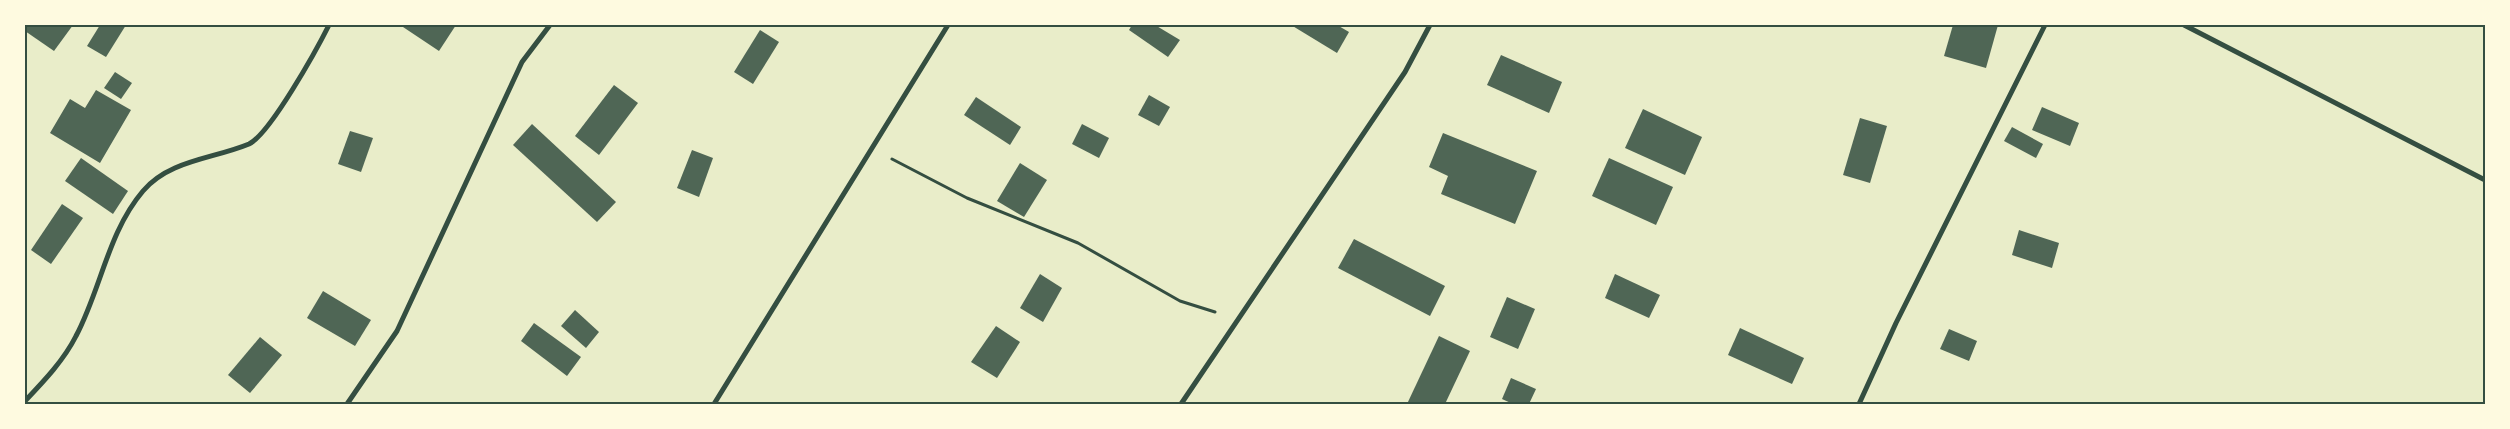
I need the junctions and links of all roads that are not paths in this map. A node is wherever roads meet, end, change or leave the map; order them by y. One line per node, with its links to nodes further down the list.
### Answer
1 (329, 25): 8 (street)
2 (550, 25): 9 (street)
3 (948, 25): 10 (street)
4 (1430, 25): 11 (street)
5 (2045, 25): 12 (street)
6 (2184, 25): 7 (street)
7 (2485, 180)
8 (25, 401)
9 (346, 404)
10 (714, 404)
11 (1181, 404)
12 (1859, 404)

